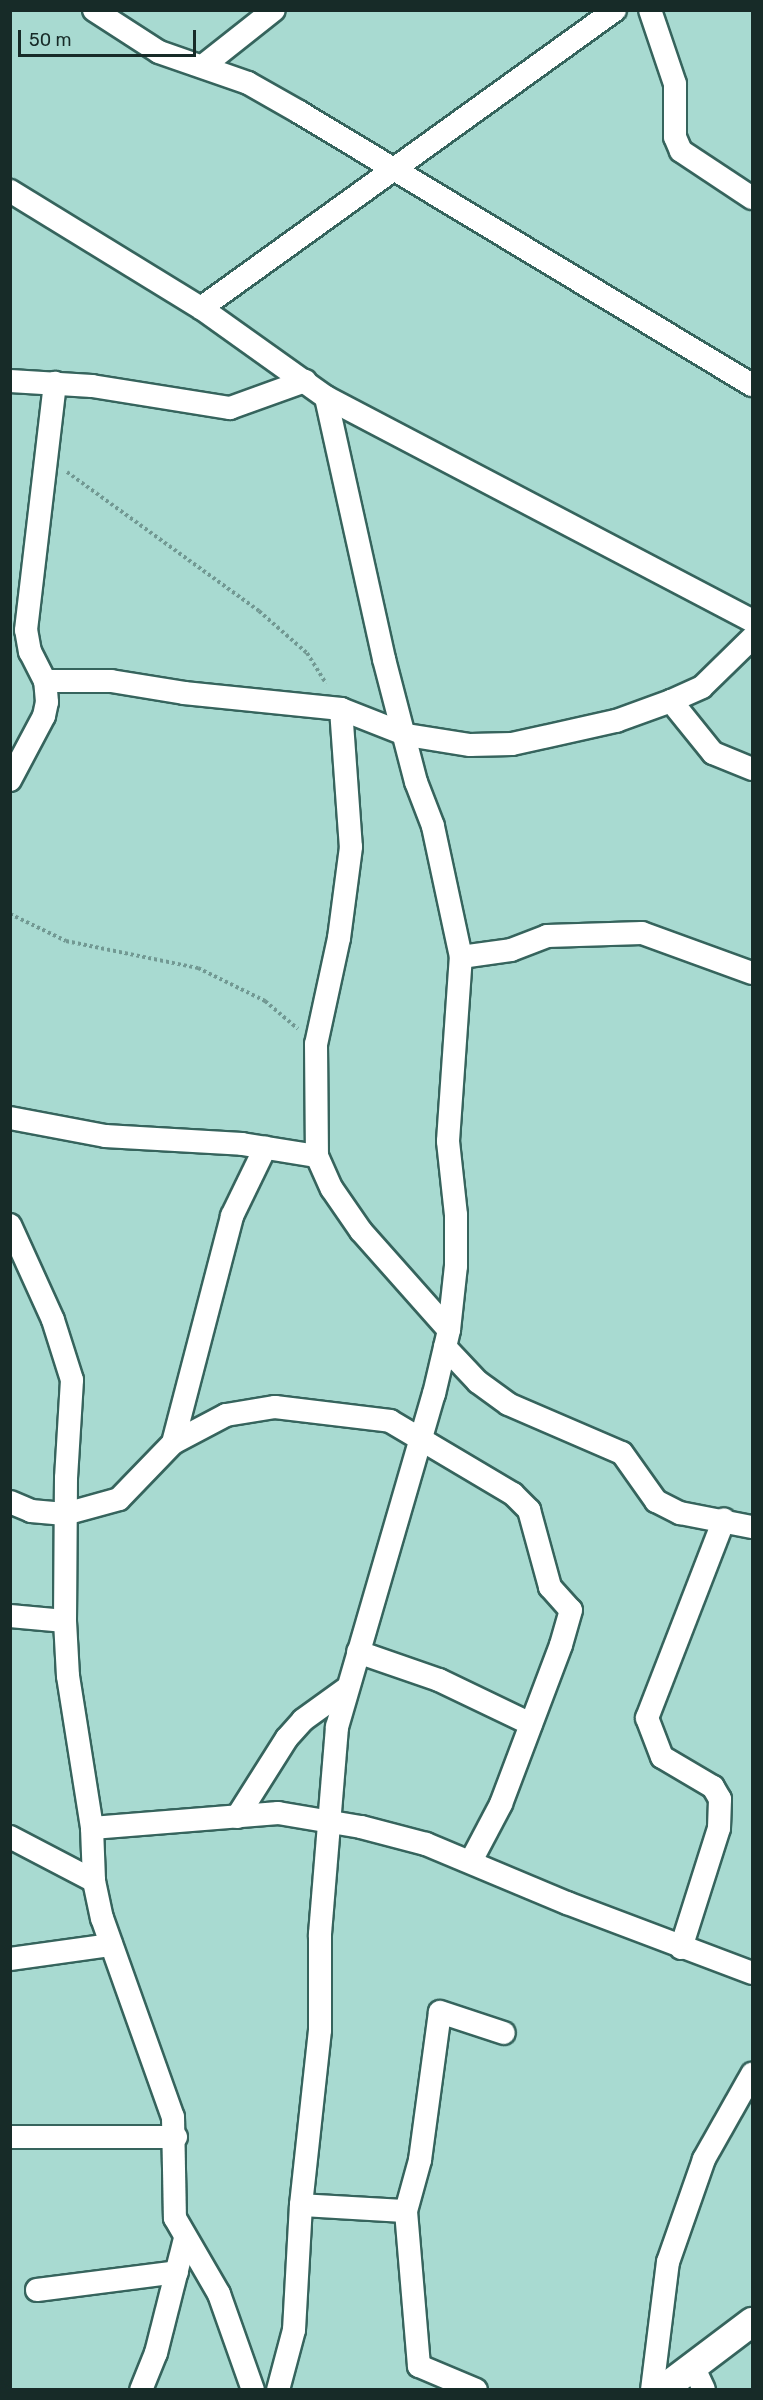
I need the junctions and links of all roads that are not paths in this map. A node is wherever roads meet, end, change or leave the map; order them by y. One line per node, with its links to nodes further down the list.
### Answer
1 (94, 10): 5 (street)
2 (274, 10): 5 (street)
3 (615, 10): 6 (street)
4 (650, 10): 8 (street)
5 (203, 66): 6 (street)
6 (394, 168): 9 (street); 13 (street)
7 (10, 191): 9 (street)
8 (753, 198)
9 (201, 308): 11 (street)
10 (10, 381): 12 (street)
11 (304, 381): 12 (street); 14 (street)
12 (55, 383): 17 (street)
13 (753, 384)
14 (326, 397): 15 (street); 20 (street)
15 (753, 621)
16 (753, 638): 18 (street)
17 (45, 681): 19 (street); 22 (street)
18 (672, 701): 20 (street); 21 (street)
19 (341, 709): 20 (street); 27 (street)
20 (407, 735): 23 (street)
21 (753, 769)
22 (10, 780)
23 (461, 957): 24 (street); 29 (street)
24 (753, 973)
25 (10, 1118): 26 (street)
26 (264, 1148): 27 (street); 31 (street)
27 (317, 1156): 29 (street)
28 (10, 1225): 33 (street)
29 (447, 1338): 30 (street); 34 (street)
30 (421, 1440): 31 (street); 38 (street); 40 (street)
31 (173, 1443): 33 (street)
32 (10, 1502): 33 (street)
33 (65, 1514): 37 (street)
34 (724, 1519): 35 (street); 48 (street)
35 (753, 1527)
36 (10, 1616): 37 (street)
37 (65, 1621): 43 (street)
38 (358, 1652): 39 (street); 40 (street)
39 (346, 1689): 41 (street); 42 (street)
40 (531, 1724): 45 (street)
41 (237, 1817): 42 (street); 43 (street)
42 (331, 1821): 45 (street); 55 (street)
43 (92, 1828): 46 (street)
44 (10, 1837): 46 (street)
45 (471, 1861): 48 (street)
46 (93, 1881): 47 (street)
47 (111, 1944): 49 (street); 54 (street)
48 (681, 1948): 50 (street)
49 (10, 1959)
50 (753, 1973)
51 (504, 2032): 56 (street)
52 (753, 2074): 66 (street)
53 (10, 2137): 54 (street)
54 (176, 2137): 57 (street)
55 (301, 2205): 56 (street); 64 (street)
56 (406, 2211): 65 (street)
57 (185, 2238): 58 (street); 63 (street)
58 (177, 2272): 59 (street); 62 (street)
59 (37, 2290)
60 (753, 2322): 61 (street)
61 (698, 2378): 67 (street)
62 (141, 2390)
63 (254, 2390)
64 (278, 2390)
65 (476, 2390)
66 (652, 2390)
67 (662, 2390)

